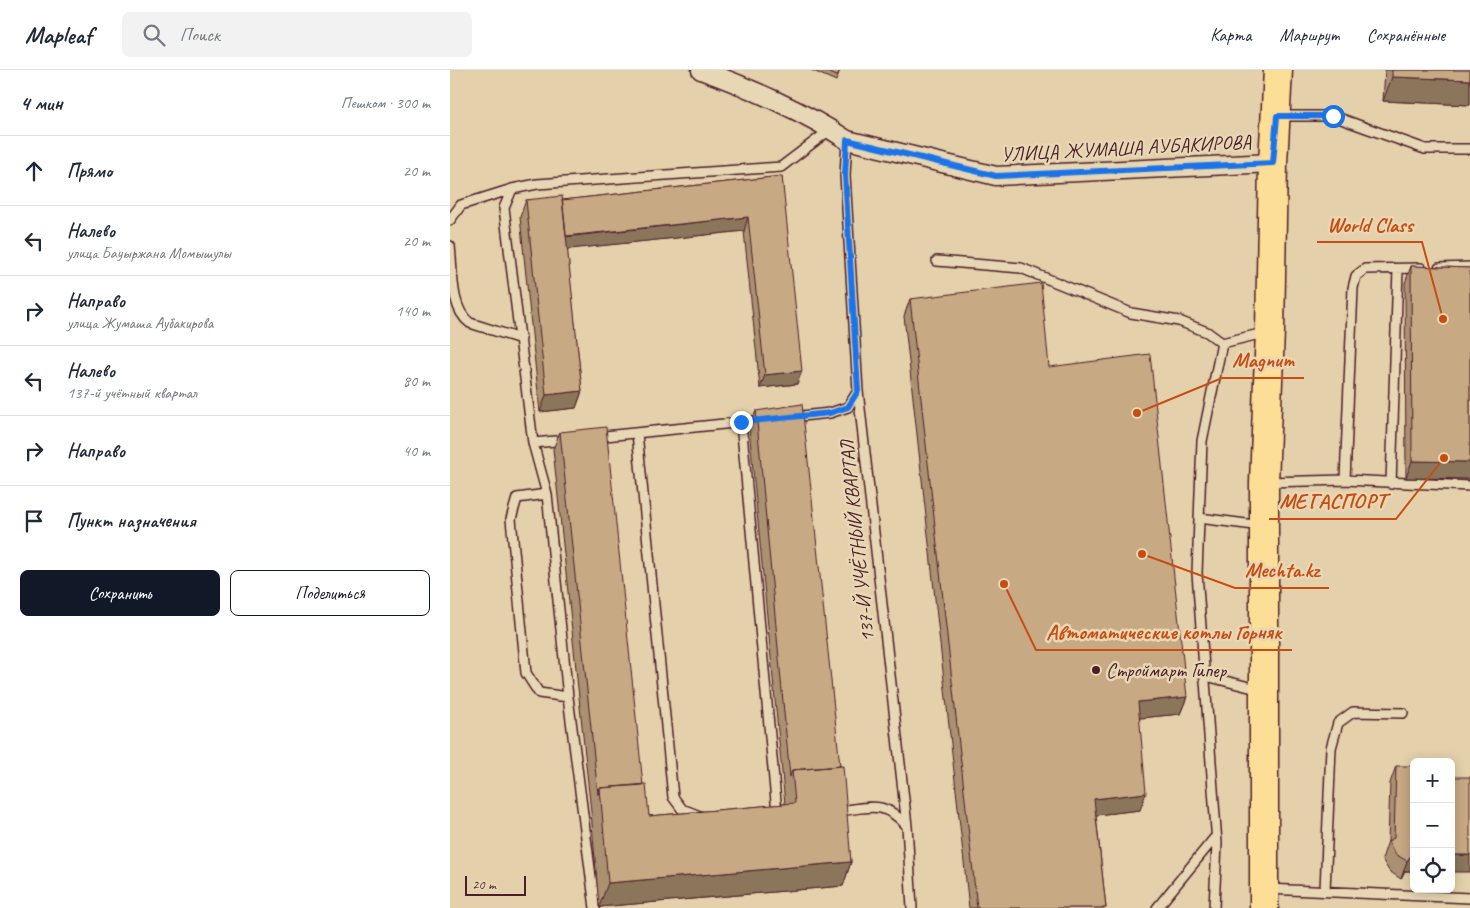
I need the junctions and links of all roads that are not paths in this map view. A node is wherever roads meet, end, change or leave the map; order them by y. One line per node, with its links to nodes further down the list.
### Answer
1 (701, 70): 4 (street, УЛИЦА ЖУМАША АУБАКИРОВА)
2 (1278, 70): 3 (main road)
3 (1277, 116): 6 (lane); 7 (main road)
4 (831, 129): 5 (street, УЛИЦА ЖУМАША АУБАКИРОВА); 8 (lane)
5 (847, 140): 7 (street, УЛИЦА ЖУМАША АУБАКИРОВА); 17 (lane, 137-Й УЧЁТНЫЙ КВАРТАЛ)
6 (1470, 149)
7 (1273, 163): 14 (main road)
8 (512, 189): 9 (lane); 15 (lane)
9 (450, 220)
10 (450, 246): 15 (lane)
11 (937, 261): 16 (lane)
12 (1470, 267): 13 (lane)
13 (1398, 269): 23 (lane); 25 (lane)
14 (1270, 331): 16 (lane); 24 (main road)
15 (521, 339): 22 (lane)
16 (1222, 343): 28 (lane)
17 (858, 391): 18 (lane); 37 (lane, 137-Й УЧЁТНЫЙ КВАРТАЛ)
18 (780, 418)
19 (771, 419): 20 (lane)
20 (741, 422): 21 (lane); 35 (lane)
21 (637, 432): 22 (lane); 36 (lane)
22 (533, 443): 27 (lane)
23 (1345, 480): 24 (lane); 25 (lane)
24 (1264, 482): 29 (main road)
25 (1391, 484): 26 (lane)
26 (1470, 486)
27 (547, 494): 32 (lane); 32 (lane)
28 (1199, 518): 29 (lane); 30 (lane)
29 (1264, 526): 31 (main road)
30 (1206, 676): 31 (lane); 38 (lane)
31 (1264, 691): 40 (main road)
32 (568, 697): 42 (lane)
33 (1403, 713): 39 (lane)
34 (836, 811): 37 (lane)
35 (776, 813)
36 (709, 815)
37 (907, 826): 43 (lane, 137-Й УЧЁТНЫЙ КВАРТАЛ)
38 (1216, 836): 44 (lane); 45 (lane)
39 (1325, 890): 40 (lane); 41 (lane)
40 (1264, 898)
41 (1470, 898)
42 (595, 908)
43 (912, 908)
44 (1157, 908)
45 (1214, 908)

